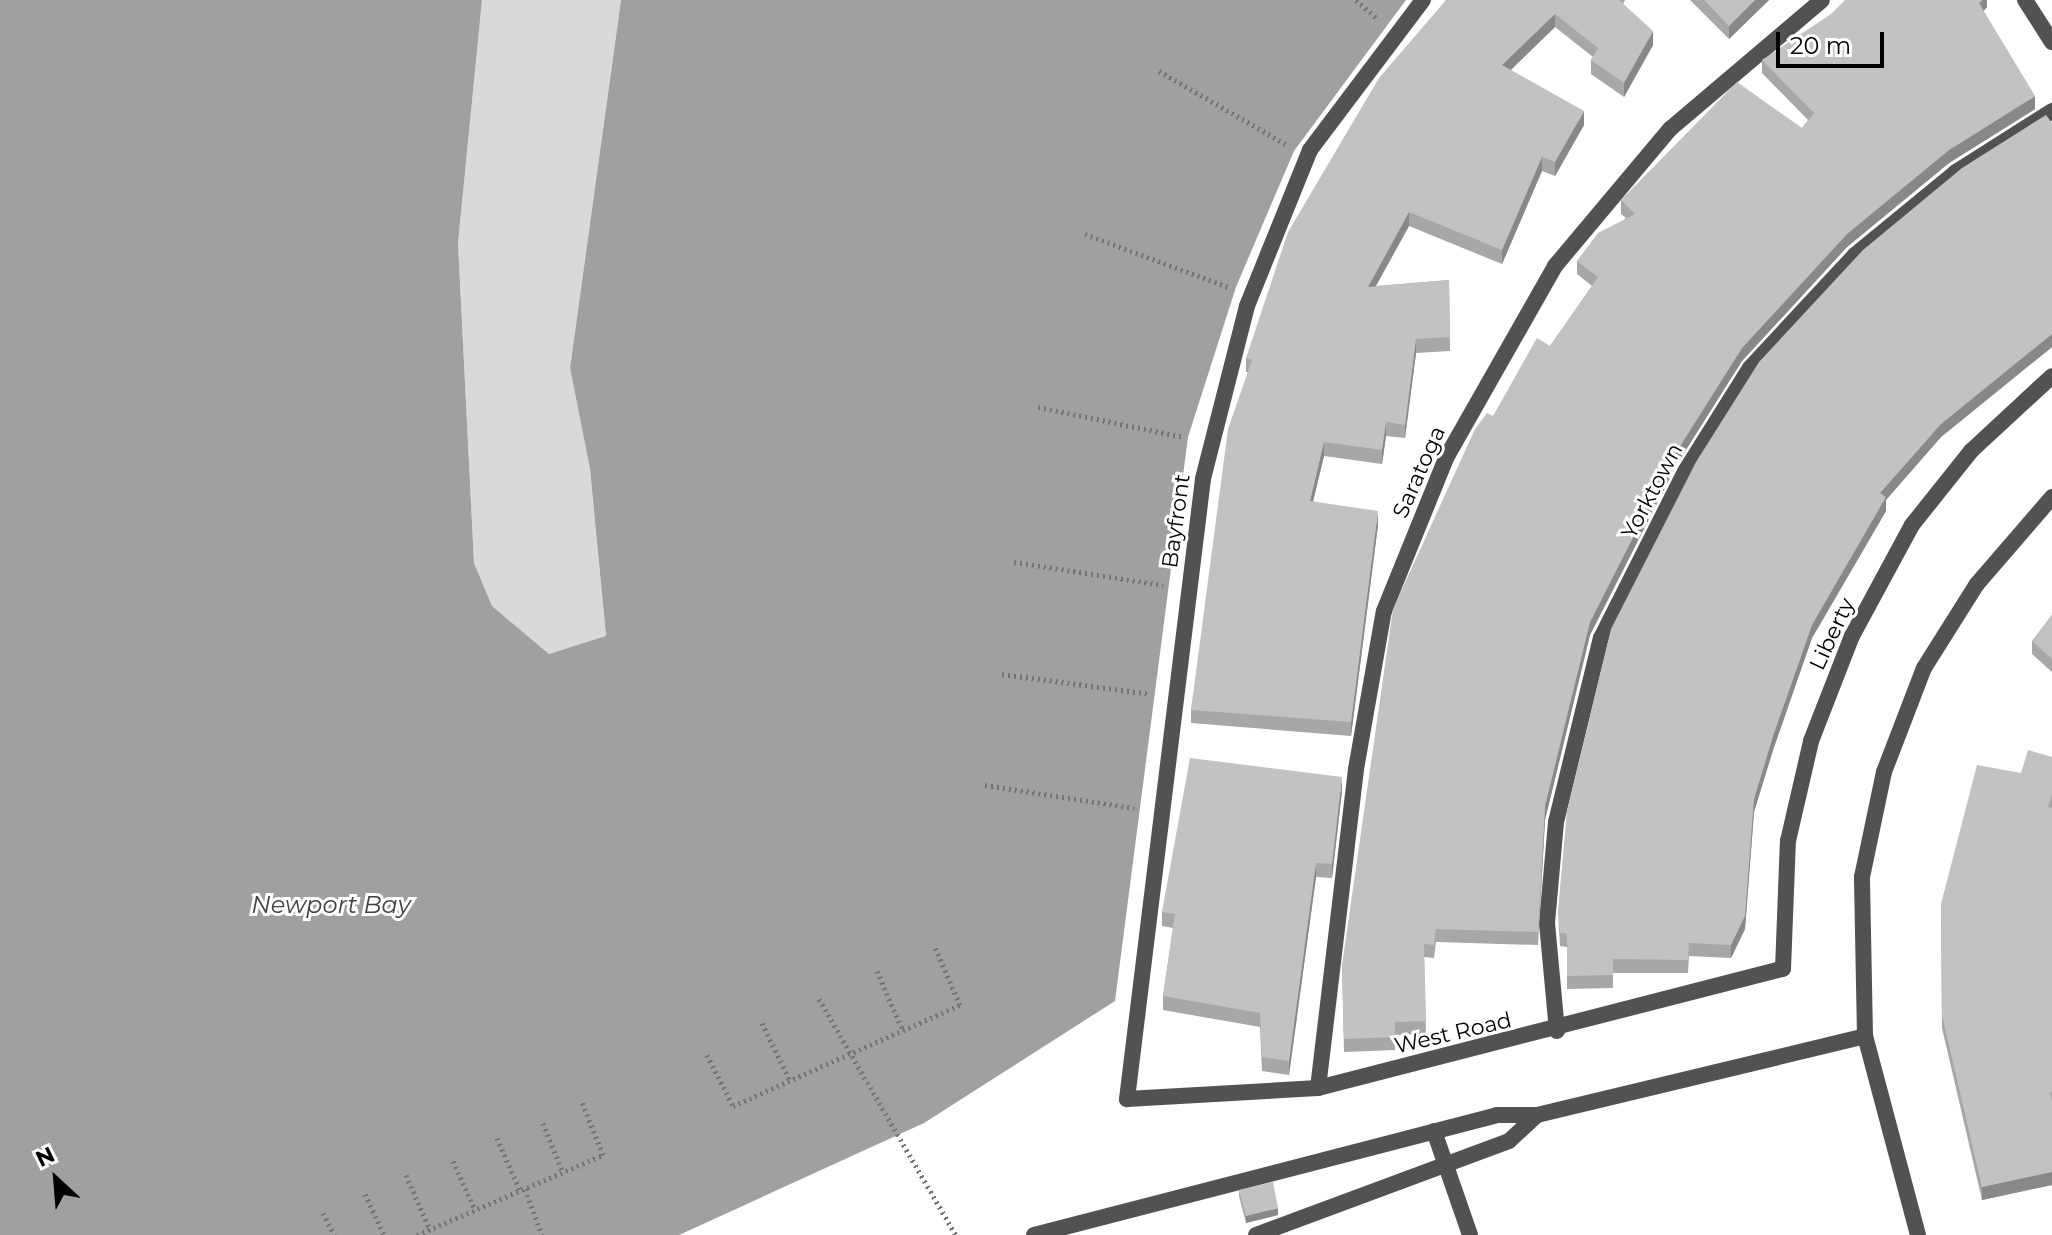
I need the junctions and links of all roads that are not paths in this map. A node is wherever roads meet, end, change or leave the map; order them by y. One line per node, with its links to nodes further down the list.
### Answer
1 (1423, 0): 12 (street, Bayfront)
2 (1822, 0): 11 (street, Saratoga)
3 (2025, 0): 4 (street)
4 (2052, 42)
5 (2052, 111): 9 (street, Yorktown)
6 (2052, 376): 8 (street, Liberty)
7 (2052, 497): 10 (street)
8 (1783, 969): 9 (street, West Road)
9 (1557, 1031): 11 (street, West Road)
10 (1865, 1036): 13 (street); 19 (street)
11 (1318, 1088): 12 (street, West Road)
12 (1127, 1099)
13 (1537, 1115): 14 (street); 15 (street)
14 (1434, 1131): 15 (street); 16 (street)
15 (1444, 1162): 17 (street); 18 (street)
16 (1034, 1235)
17 (1256, 1235)
18 (1470, 1235)
19 (1918, 1235)

